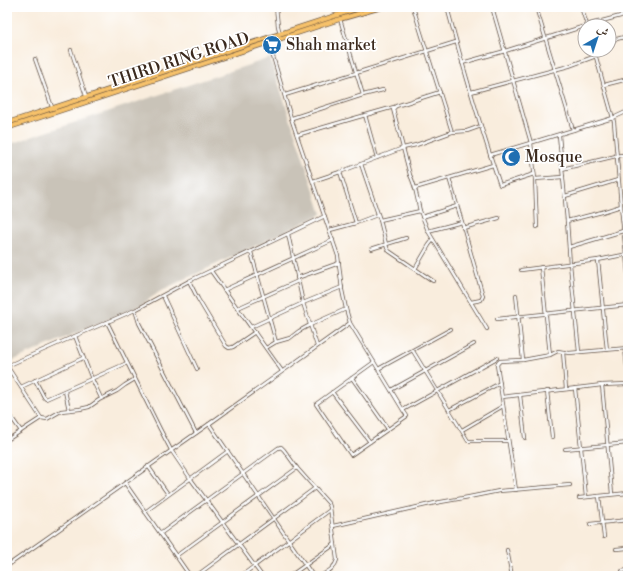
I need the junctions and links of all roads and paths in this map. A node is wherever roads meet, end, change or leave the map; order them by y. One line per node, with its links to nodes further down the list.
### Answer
1 (276, 7): 16 (street)
2 (342, 7): 10 (street)
3 (362, 7): 10 (main road)
4 (382, 7): 14 (main road, THIRD RING ROAD)
5 (413, 7): 24 (street)
6 (447, 7): 21 (street)
7 (492, 7): 25 (street)
8 (536, 7): 19 (street)
9 (582, 7): 12 (street)
10 (343, 13): 16 (main road)
11 (628, 14): 13 (street)
12 (584, 18)
13 (614, 18)
14 (340, 19): 18 (main road, THIRD RING ROAD); 31 (street)
15 (577, 29): 19 (street)
16 (280, 34): 18 (street); 40 (main road)
17 (628, 36): 20 (street)
18 (282, 39): 22 (main road, THIRD RING ROAD)
19 (545, 39): 25 (street); 30 (street)
20 (617, 39)
21 (456, 42): 24 (street); 29 (street)
22 (269, 43): 38 (street); 49 (main road, THIRD RING ROAD)
23 (71, 50): 40 (street)
24 (427, 51): 31 (street); 36 (street)
25 (505, 51): 29 (street); 33 (street)
26 (591, 58): 30 (street)
27 (597, 58): 34 (street)
28 (36, 59): 41 (street)
29 (462, 63): 37 (street)
30 (554, 70): 33 (street); 50 (street)
31 (356, 72): 38 (street); 39 (street)
32 (628, 79): 34 (street)
33 (513, 80): 37 (street); 54 (street)
34 (604, 85): 46 (street)
35 (383, 90): 39 (street)
36 (440, 92): 42 (street); 51 (street)
37 (471, 92): 48 (street)
38 (284, 95): 45 (street)
39 (362, 95): 45 (street)
40 (86, 96): 41 (main road)
41 (52, 107): 47 (main road)
42 (394, 107): 44 (street); 55 (street)
43 (628, 111): 46 (street)
44 (366, 115): 53 (street); 59 (street)
45 (291, 118): 53 (street)
46 (613, 118): 50 (street); 58 (street)
47 (7, 123)
48 (481, 126): 51 (street); 57 (street)
49 (7, 128)
50 (573, 130): 52 (street)
51 (452, 132): 55 (street)
52 (559, 134): 54 (street); 62 (street)
53 (297, 135): 69 (street)
54 (531, 143): 57 (street); 64 (street)
55 (403, 148): 59 (street); 70 (street)
56 (628, 154): 58 (street)
57 (490, 155): 61 (street)
58 (616, 156): 62 (street); 68 (street)
59 (377, 158): 60 (street)
60 (361, 164): 63 (street); 75 (street)
61 (493, 165): 64 (street); 66 (street)
62 (562, 169): 65 (street)
63 (340, 172): 69 (street); 82 (street)
64 (534, 174): 67 (street)
65 (563, 177): 67 (street); 71 (street)
66 (449, 178): 70 (street); 72 (street)
67 (535, 180): 83 (street)
68 (618, 180): 71 (street); 73 (street)
69 (313, 182): 76 (street)
70 (415, 188): 74 (street)
71 (565, 196): 80 (street)
72 (457, 206): 77 (street); 81 (street)
73 (621, 206): 80 (street); 87 (street)
74 (420, 211): 77 (street); 79 (street)
75 (377, 215): 79 (street); 82 (street)
76 (325, 216): 85 (street); 88 (street)
77 (422, 217): 86 (street)
78 (499, 218): 84 (street)
79 (380, 220): 92 (street)
80 (567, 221): 93 (street)
81 (462, 222): 84 (street); 86 (street)
82 (356, 223): 85 (street)
83 (537, 227)
84 (463, 228): 115 (street)
85 (330, 230): 90 (street)
86 (428, 231): 91 (street)
87 (624, 231): 93 (street); 96 (street)
88 (288, 234): 95 (street); 97 (street)
89 (406, 238): 92 (street)
90 (333, 240): 97 (street); 99 (street)
91 (433, 240): 102 (street); 115 (street)
92 (387, 244): 94 (street); 102 (street)
93 (569, 247): 100 (street)
94 (371, 249)
95 (251, 252): 104 (street); 106 (street)
96 (627, 254): 98 (street); 105 (street)
97 (293, 258): 106 (street); 107 (street)
98 (598, 260): 100 (street); 119 (street)
99 (339, 263): 107 (street); 110 (street)
100 (570, 264): 101 (street); 122 (street)
101 (541, 268): 103 (street); 123 (street)
102 (415, 269): 109 (street)
103 (521, 270)
104 (211, 271): 108 (street); 111 (street)
105 (628, 274)
106 (257, 275): 111 (street); 114 (street)
107 (298, 279): 114 (street); 116 (street)
108 (189, 280): 113 (street); 133 (street)
109 (433, 280)
110 (342, 287): 116 (street); 120 (street)
111 (224, 290): 118 (street)
112 (516, 295): 124 (street)
113 (163, 296): 121 (street); 151 (street)
114 (263, 297): 118 (street); 125 (street)
115 (471, 302): 132 (street)
116 (303, 303): 125 (street); 129 (street)
117 (628, 305): 119 (street)
118 (238, 308): 130 (street)
119 (602, 308): 122 (street); 140 (street)
120 (346, 309): 128 (street); 129 (street)
121 (135, 310): 127 (street); 184 (street)
122 (574, 311): 123 (street); 143 (street)
123 (546, 314): 124 (street); 144 (street)
124 (518, 317): 126 (street); 147 (street)
125 (269, 318): 130 (street); 135 (street)
126 (497, 319)
127 (107, 322): 134 (street); 149 (street)
128 (350, 323): 137 (street); 148 (street)
129 (310, 324): 135 (street); 137 (street)
130 (251, 327): 133 (street)
131 (451, 329): 141 (street)
132 (487, 329)
133 (255, 332): 138 (street)
134 (75, 336): 145 (street); 150 (street)
135 (276, 342): 138 (street)
136 (474, 344): 154 (street)
137 (317, 346): 153 (street)
138 (266, 348): 153 (street)
139 (626, 348): 140 (street); 155 (street)
140 (607, 350): 143 (street)
141 (414, 351): 152 (street); 154 (street)
142 (563, 352): 143 (street); 144 (street); 165 (street)
143 (579, 352)
144 (550, 355): 147 (street)
145 (84, 358): 157 (street); 159 (street)
146 (497, 358): 168 (street)
147 (523, 360): 160 (street)
148 (374, 362): 152 (street); 156 (street)
149 (127, 363): 157 (street); 158 (street)
150 (7, 366): 163 (street)
151 (197, 369)
152 (378, 369): 166 (street)
153 (282, 371): 180 (street)
154 (426, 372): 166 (street); 168 (street)
155 (628, 376)
156 (352, 378): 170 (street); 181 (street)
157 (92, 379): 167 (street); 173 (street)
158 (135, 379): 173 (street); 194 (street)
159 (35, 380): 163 (street); 167 (street)
160 (500, 383): 172 (street); 177 (street)
161 (628, 384): 162 (street)
162 (602, 385): 164 (street); 191 (street)
163 (21, 387): 179 (street)
164 (575, 388): 165 (street); 192 (street)
165 (566, 389): 169 (street)
166 (391, 390): 176 (street)
167 (65, 391): 175 (street)
168 (438, 391): 176 (street); 177 (street)
169 (547, 391): 171 (street); 185 (street)
170 (332, 392): 189 (street); 189 (street)
171 (520, 395): 172 (street); 186 (street)
172 (502, 397): 174 (street)
173 (101, 398): 175 (street)
174 (503, 406): 182 (street); 188 (street)
175 (70, 410): 179 (street)
176 (403, 410): 181 (street)
177 (449, 410): 182 (street)
178 (7, 412): 183 (street)
179 (41, 418): 183 (street)
180 (209, 424): 184 (street); 195 (street)
181 (388, 429): 189 (street)
182 (462, 430): 188 (street)
183 (21, 431): 187 (street)
184 (196, 433): 194 (street)
185 (552, 437)
186 (525, 438)
187 (7, 440)
188 (508, 441): 203 (street)
189 (370, 442)
190 (628, 443): 191 (street)
191 (608, 445): 192 (street); 206 (street)
192 (581, 447): 193 (street); 209 (street)
193 (565, 449)
194 (171, 450): 196 (street); 199 (street)
195 (228, 451): 198 (street); 199 (street)
196 (148, 466): 200 (street); 205 (street)
197 (297, 468): 198 (street); 202 (street); 207 (street)
198 (243, 474): 207 (street); 211 (street)
199 (190, 478): 205 (street); 211 (street)
200 (124, 483): 213 (street); 230 (street)
201 (570, 485): 203 (street)
202 (315, 488): 212 (street); 214 (street)
203 (516, 490): 219 (street)
204 (628, 493): 206 (street)
205 (168, 494): 213 (street)
206 (612, 494): 208 (street)
207 (259, 496): 214 (street); 216 (street)
208 (599, 496): 209 (street); 217 (street)
209 (586, 497): 210 (street)
210 (579, 498)
211 (207, 500): 216 (street); 220 (street)
212 (331, 510): 219 (street); 222 (street)
213 (145, 512): 220 (street)
214 (274, 518): 222 (street); 223 (street)
215 (628, 520): 217 (street)
216 (223, 522): 223 (street); 228 (street)
217 (602, 523): 218 (street); 221 (street)
218 (590, 524)
219 (333, 526): 224 (street)
220 (160, 534): 228 (street)
221 (604, 537)
222 (289, 541): 229 (street); 231 (street)
223 (238, 544): 231 (street); 235 (street)
224 (335, 544): 229 (street); 240 (street)
225 (628, 548): 226 (street)
226 (616, 549)
227 (507, 550): 241 (street)
228 (176, 556): 234 (street)
229 (306, 565): 238 (street); 239 (street)
230 (7, 566)
231 (255, 566): 236 (street); 237 (street)
232 (628, 570): 233 (street)
233 (622, 571)
234 (190, 576)
235 (196, 576)
236 (241, 576)
237 (262, 576)
238 (290, 576)
239 (313, 576)
240 (321, 576)
241 (512, 576)

